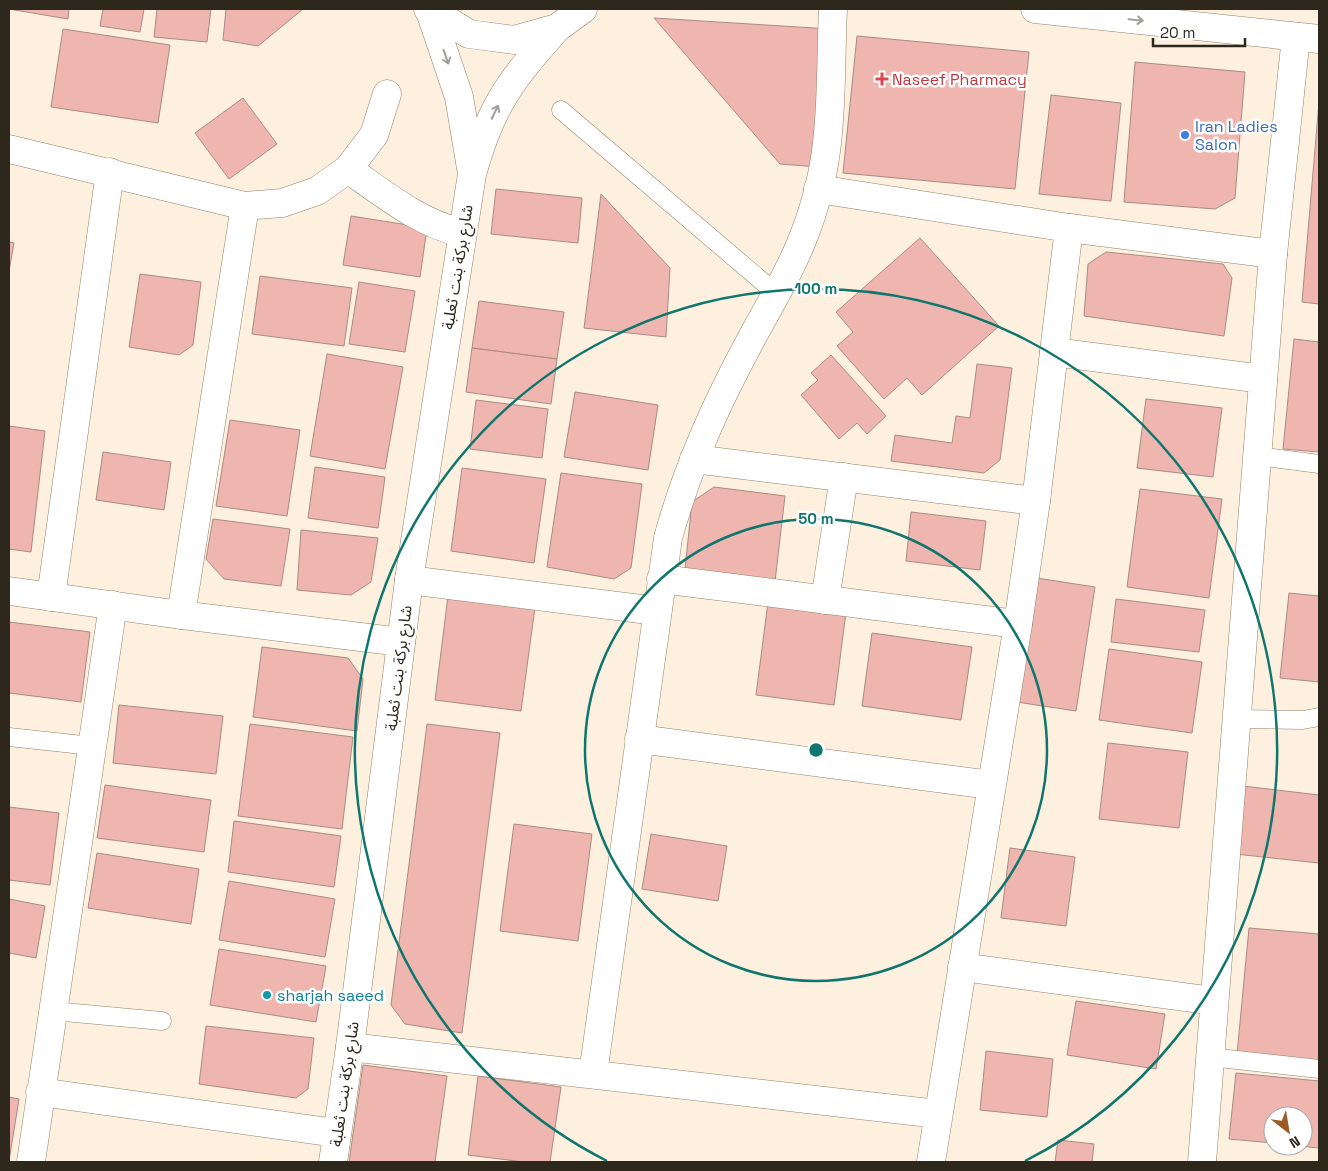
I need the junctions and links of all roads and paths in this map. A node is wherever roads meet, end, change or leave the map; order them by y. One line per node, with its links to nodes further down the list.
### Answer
1 (584, 9): 5 (street)
2 (833, 9): 13 (street)
3 (1035, 9): 6 (street, one-way to 6)
4 (429, 10): 5 (street); 12 (street, شارع بركة بنت ثعلبة, one-way to 12)
5 (557, 28): 12 (street, شارع بركة بنت ثعلبة, one-way to 5)
6 (1308, 38): 17 (street)
7 (387, 94): 10 (street)
8 (561, 110): 18 (lane)
9 (9, 149): 11 (street)
10 (348, 169): 14 (street); 16 (street)
11 (110, 172): 14 (street); 29 (street)
12 (472, 174): 16 (street, شارع بركة بنت ثعلبة)
13 (818, 189): 15 (street); 18 (street)
14 (245, 206): 33 (street)
15 (1069, 228): 17 (street); 19 (street)
16 (462, 233): 27 (street, شارع بركة بنت ثعلبة)
17 (1274, 254): 20 (street)
18 (777, 294): 22 (street)
19 (1054, 352): 20 (street); 25 (street)
20 (1263, 379): 21 (street)
21 (1257, 456): 23 (lane); 37 (street)
22 (694, 459): 24 (street); 26 (street)
23 (1319, 464)
24 (844, 477): 25 (street); 30 (street)
25 (1036, 501): 34 (street)
26 (661, 579): 30 (street); 32 (street)
27 (409, 580): 32 (street); 35 (street, شارع بركة بنت ثعلبة)
28 (9, 591): 29 (street)
29 (52, 597): 31 (street)
30 (825, 600): 34 (street)
31 (113, 605): 33 (street); 40 (street)
32 (657, 611): 39 (street)
33 (181, 615): 35 (street)
34 (1018, 624): 41 (street)
35 (401, 642): 46 (street, شارع بركة بنت ثعلبة)
36 (1319, 717): 37 (lane)
37 (1236, 719): 43 (street)
38 (9, 737): 40 (lane)
39 (639, 739): 41 (street); 49 (street)
40 (92, 746): 44 (street)
41 (991, 785): 42 (street)
42 (962, 967): 43 (street); 51 (street)
43 (1214, 1001): 47 (street)
44 (52, 1011): 45 (lane); 50 (street)
45 (162, 1021)
46 (350, 1047): 49 (street); 52 (street, شارع بركة بنت ثعلبة)
47 (1210, 1057): 48 (lane); 56 (street)
48 (1319, 1068)
49 (593, 1074): 51 (street)
50 (40, 1092): 52 (street); 53 (street)
51 (938, 1114): 55 (street)
52 (336, 1133): 54 (street, شارع بركة بنت ثعلبة)
53 (34, 1162)
54 (333, 1162)
55 (930, 1162)
56 (1202, 1162)

